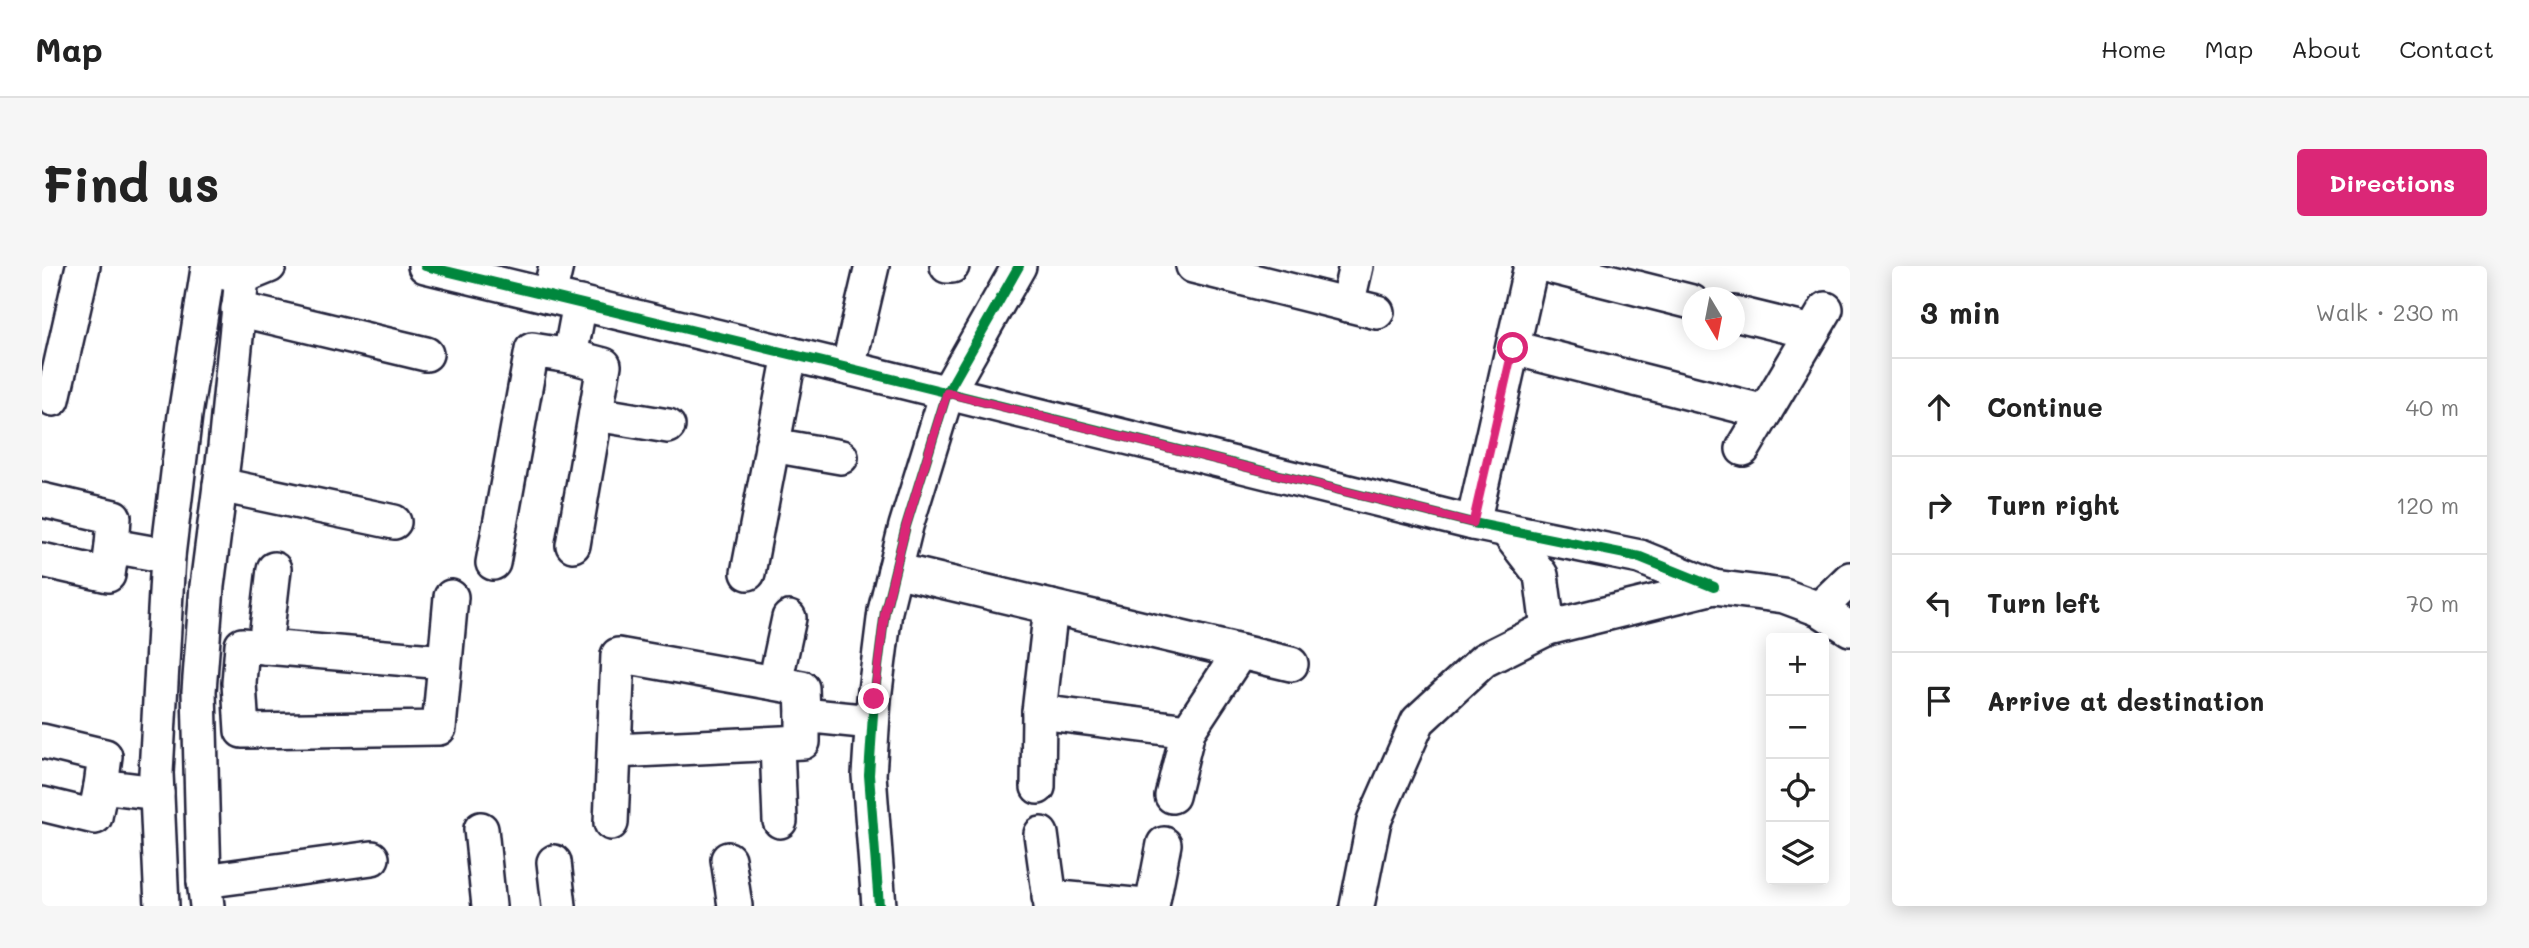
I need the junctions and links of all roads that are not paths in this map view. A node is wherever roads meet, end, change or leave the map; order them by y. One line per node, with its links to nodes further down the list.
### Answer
1 (83, 266): 23 (street)
2 (425, 266): 13 (street)
3 (872, 266): 21 (street)
4 (947, 266): 5 (street)
5 (952, 266)
6 (1019, 266): 22 (street)
7 (1193, 266): 8 (street)
8 (1356, 266)
9 (1531, 266): 17 (street)
10 (1549, 266): 14 (street)
11 (207, 267): 12 (street); 37 (street)
12 (255, 271): 15 (street)
13 (561, 288): 19 (street); 20 (street)
14 (1682, 299)
15 (238, 309): 18 (street); 30 (street)
16 (1745, 314): 24 (street)
17 (1513, 348): 24 (street); 33 (street)
18 (426, 354)
19 (790, 354): 21 (street); 27 (street)
20 (570, 356): 25 (street); 39 (street)
21 (848, 368): 22 (street)
22 (947, 393): 33 (street); 41 (street)
23 (53, 399)
24 (1765, 412): 28 (street)
25 (596, 414): 26 (street); 35 (street)
26 (668, 426)
27 (772, 445): 29 (street); 42 (street)
28 (1744, 449)
29 (841, 457)
30 (220, 485): 32 (street); 57 (street)
31 (42, 500): 36 (street)
32 (394, 522)
33 (1473, 523): 34 (street)
34 (1507, 531): 44 (street); 49 (street)
35 (573, 545)
36 (112, 546): 37 (street); 38 (street)
37 (168, 556): 67 (street)
38 (42, 560)
39 (493, 563)
40 (274, 569): 51 (street)
41 (895, 570): 46 (street); 60 (street)
42 (748, 573)
43 (1850, 579): 47 (street)
44 (1714, 587): 47 (street); 49 (street)
45 (451, 597): 53 (street)
46 (1051, 607): 52 (street); 58 (street)
47 (1819, 609): 50 (street)
48 (789, 618): 56 (street)
49 (1548, 628): 87 (street)
50 (1850, 629)
51 (265, 647): 53 (street); 55 (street)
52 (1240, 652): 54 (street); 61 (street)
53 (445, 662): 55 (street)
54 (1291, 664)
55 (239, 683): 57 (street)
56 (775, 683): 59 (street); 64 (street)
57 (200, 684): 78 (street)
58 (1039, 712): 61 (street); 66 (street)
59 (803, 715): 60 (street); 63 (street)
60 (872, 722): 84 (street)
61 (1188, 731): 68 (street)
62 (42, 741): 65 (street)
63 (777, 744): 64 (street); 70 (street)
64 (615, 751): 71 (street)
65 (100, 786): 67 (street); 69 (street)
66 (1038, 787)
67 (157, 793): 80 (street)
68 (1172, 796)
69 (42, 803)
70 (780, 821)
71 (611, 823)
72 (481, 830): 81 (street)
73 (1041, 834): 79 (street)
74 (1164, 844): 86 (street)
75 (372, 858): 78 (street)
76 (728, 859): 83 (street)
77 (554, 862): 82 (street)
78 (206, 894)
79 (1050, 901): 85 (street)
80 (162, 906)
81 (489, 906)
82 (559, 906)
83 (735, 906)
84 (879, 906)
85 (1145, 906)
86 (1152, 906)
87 (1357, 906)

